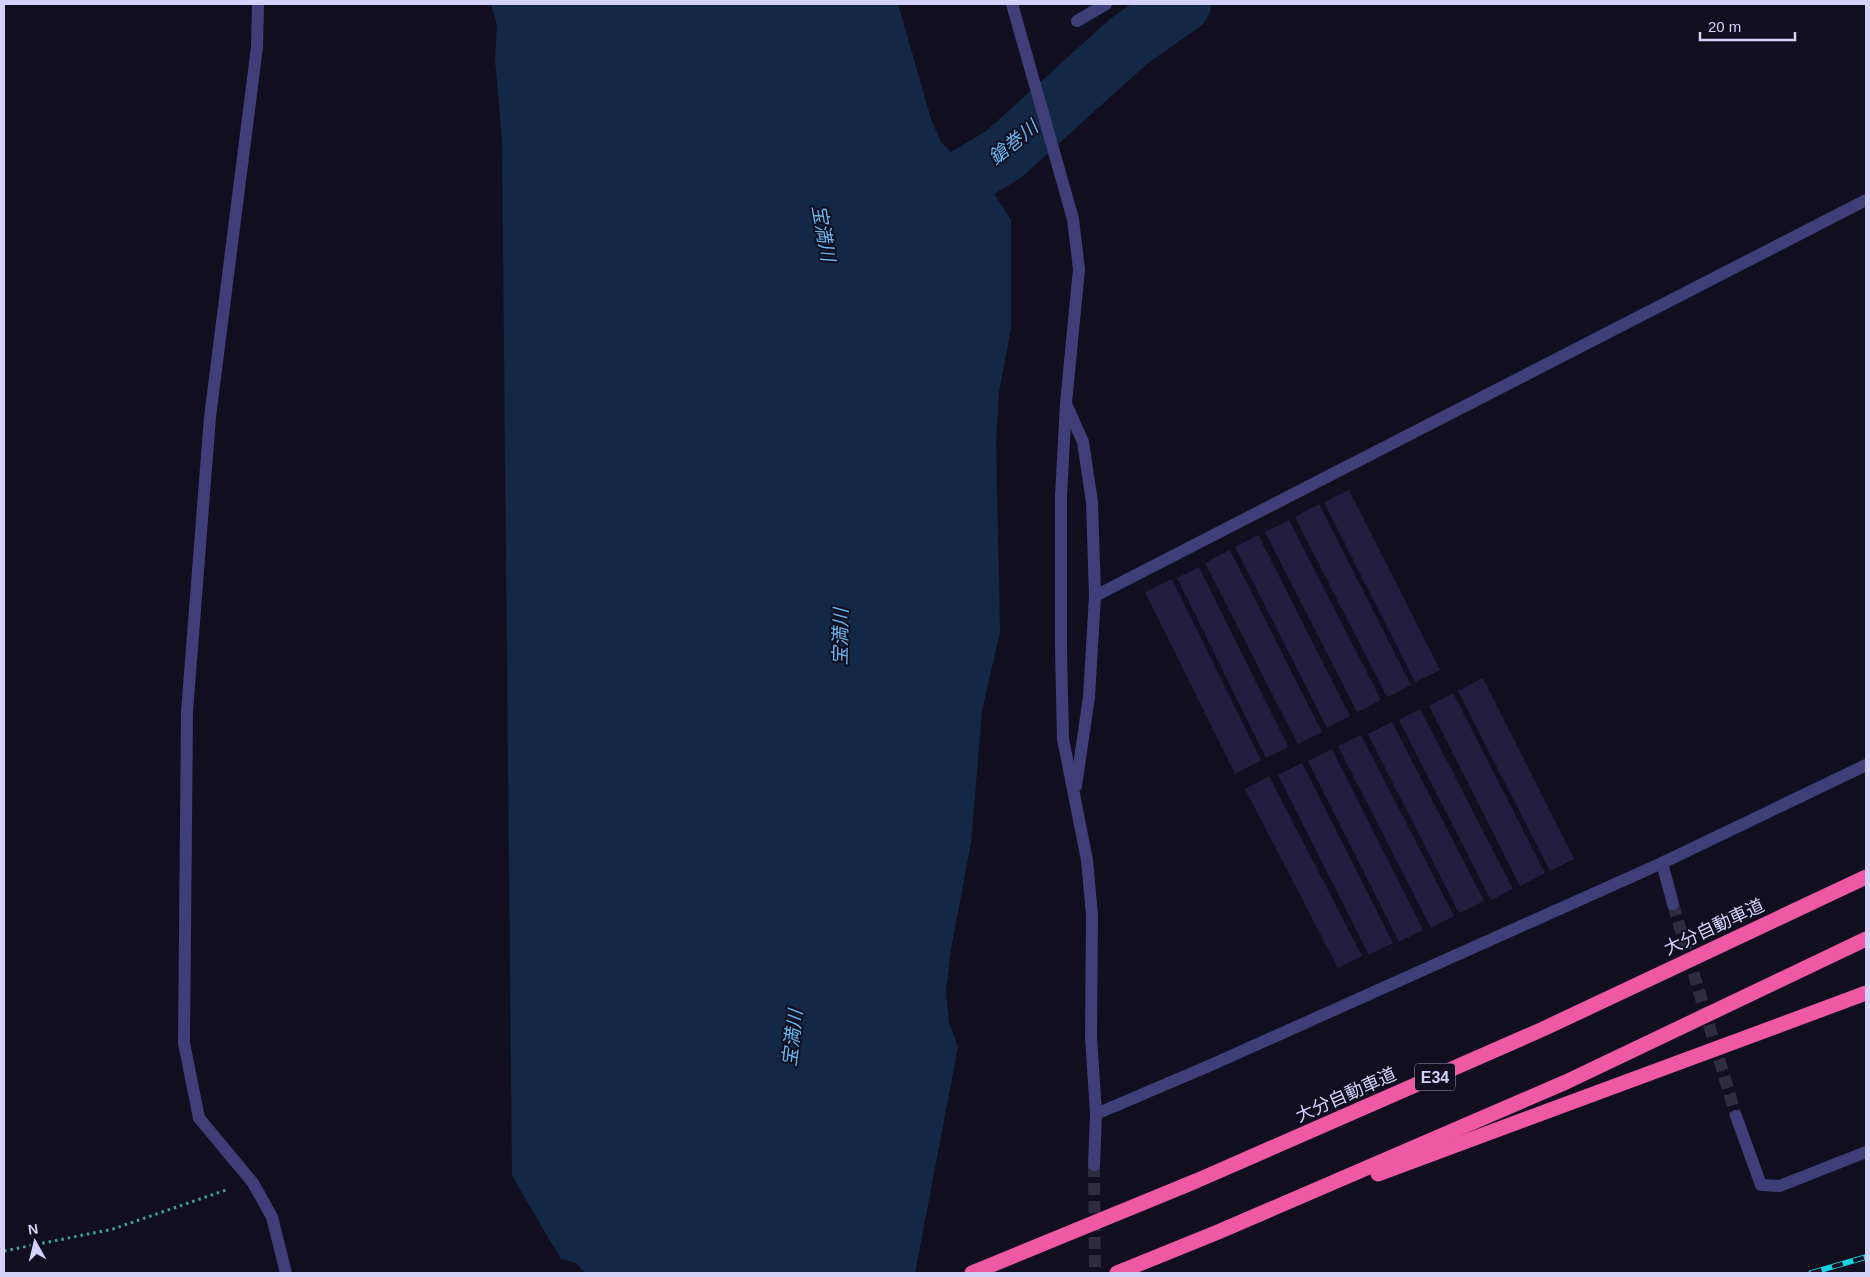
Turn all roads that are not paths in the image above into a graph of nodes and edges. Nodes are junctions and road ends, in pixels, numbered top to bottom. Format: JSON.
{"nodes":[{"id":1,"x":258,"y":4,"type":"edge"},
{"id":2,"x":1012,"y":4,"type":"edge"},
{"id":3,"x":1106,"y":4,"type":"edge"},
{"id":4,"x":1077,"y":21,"type":"dead end"},
{"id":5,"x":1866,"y":200,"type":"edge"},
{"id":6,"x":1066,"y":403,"type":"junction"},
{"id":7,"x":1095,"y":596,"type":"junction"},
{"id":8,"x":1866,"y":765,"type":"edge"},
{"id":9,"x":1074,"y":798,"type":"junction"},
{"id":10,"x":1662,"y":862,"type":"junction"},
{"id":11,"x":1866,"y":876,"type":"edge"},
{"id":12,"x":1673,"y":904,"type":"tunnel mouth"},
{"id":13,"x":1866,"y":939,"type":"edge"},
{"id":14,"x":1866,"y":993,"type":"edge"},
{"id":15,"x":1096,"y":1114,"type":"junction"},
{"id":16,"x":1736,"y":1116,"type":"tunnel mouth"},
{"id":17,"x":1866,"y":1152,"type":"edge"},
{"id":18,"x":1094,"y":1165,"type":"tunnel mouth"},
{"id":19,"x":1218,"y":1232,"type":"junction"},
{"id":20,"x":286,"y":1273,"type":"edge"},
{"id":21,"x":972,"y":1273,"type":"edge"},
{"id":22,"x":1117,"y":1273,"type":"edge"}],
"edges":[{"from":1,"to":20,"type":"street"},
{"from":2,"to":6,"type":"street"},
{"from":3,"to":4,"type":"street"},
{"from":5,"to":7,"type":"street"},
{"from":6,"to":7,"type":"street"},
{"from":6,"to":9,"type":"street"},
{"from":7,"to":9,"type":"street"},
{"from":8,"to":10,"type":"street"},
{"from":9,"to":15,"type":"street"},
{"from":10,"to":12,"type":"street"},
{"from":10,"to":15,"type":"street"},
{"from":11,"to":21,"type":"highway","name":"大分自動車道","number":"E34"},
{"from":13,"to":19,"type":"highway"},
{"from":14,"to":19,"type":"highway"},
{"from":15,"to":18,"type":"street"},
{"from":16,"to":17,"type":"street"},
{"from":19,"to":22,"type":"highway"}]}
